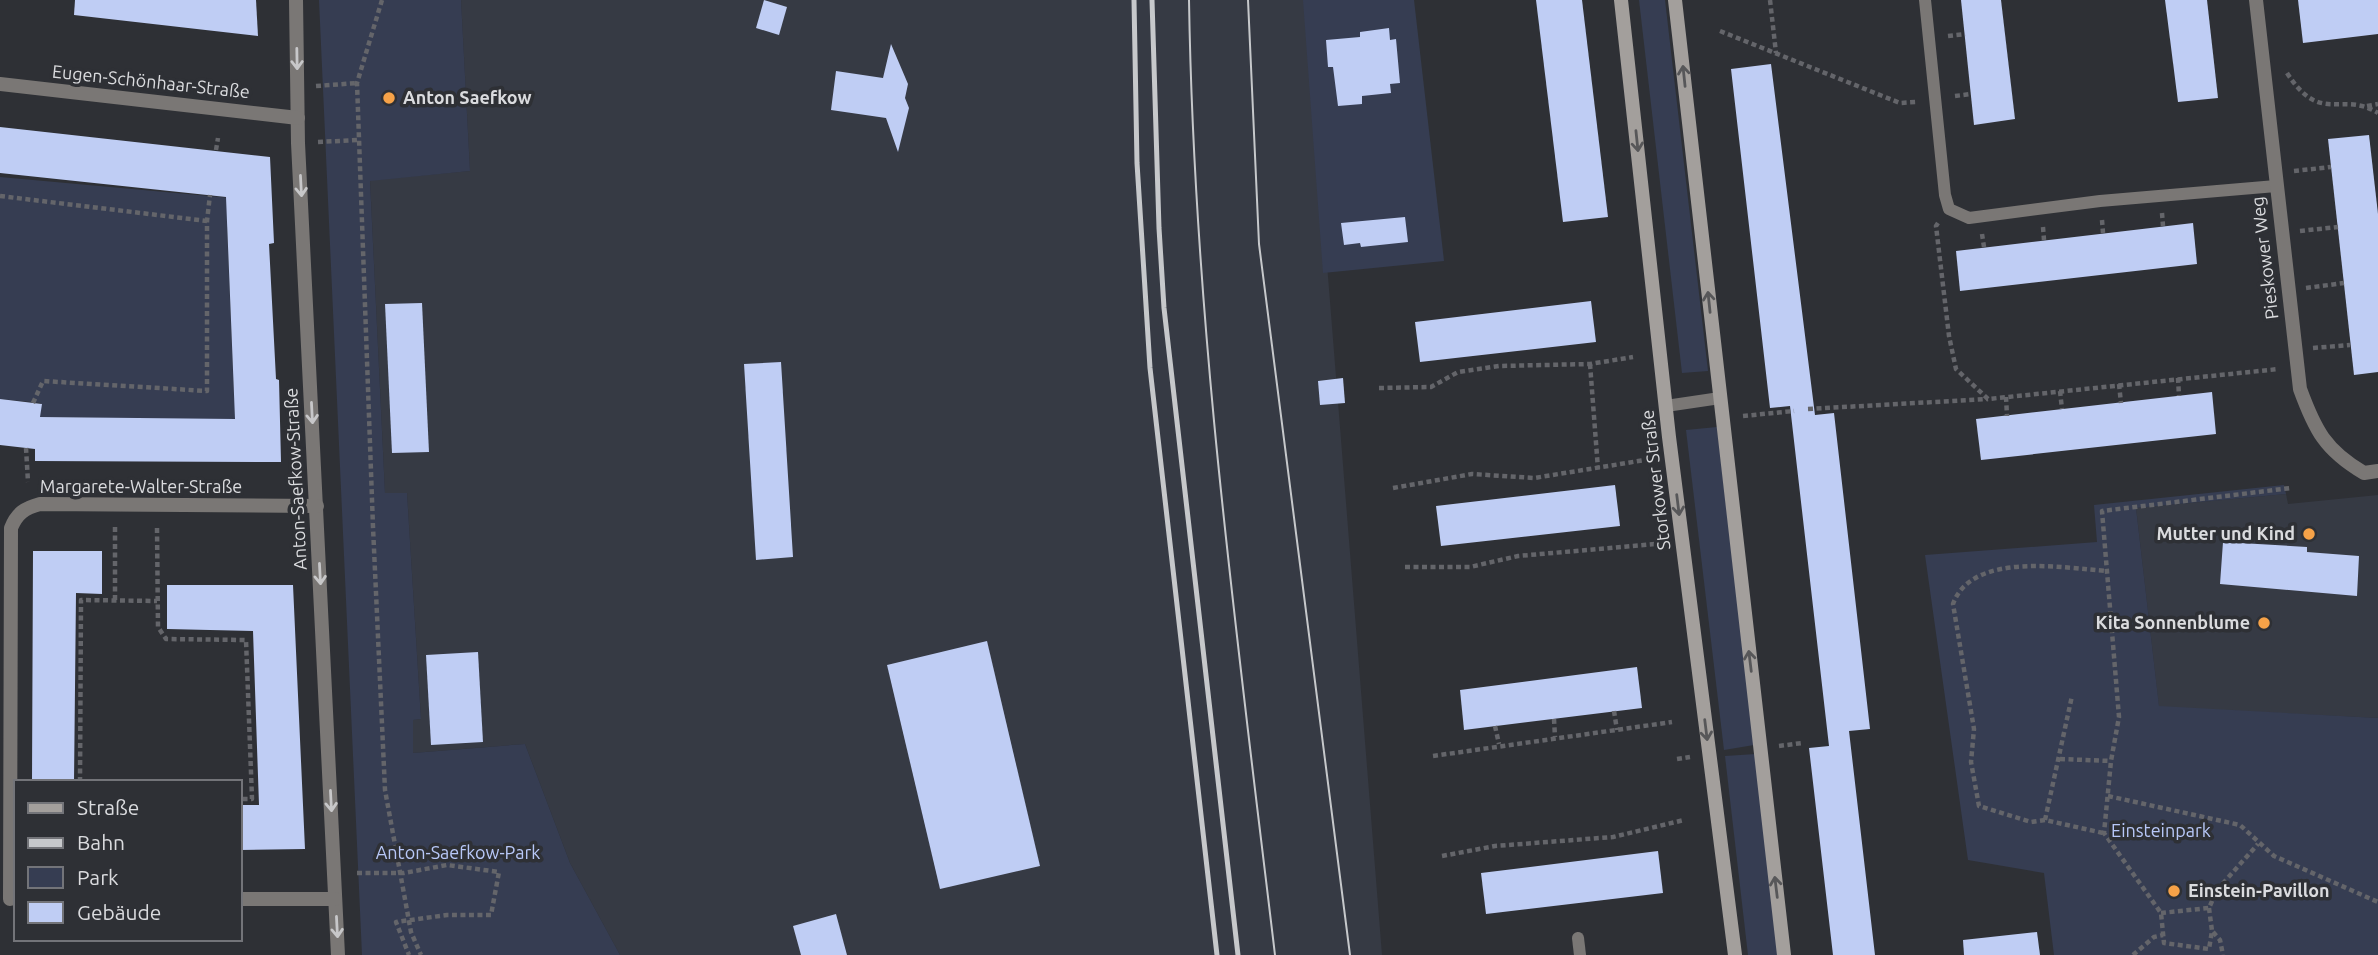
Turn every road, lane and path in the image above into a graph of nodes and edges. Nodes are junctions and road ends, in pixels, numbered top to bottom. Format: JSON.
{"nodes":[{"id":1,"x":296,"y":0,"type":"edge"},
{"id":2,"x":382,"y":0,"type":"edge"},
{"id":3,"x":1621,"y":0,"type":"edge"},
{"id":4,"x":1675,"y":0,"type":"edge"},
{"id":5,"x":1770,"y":0,"type":"edge"},
{"id":6,"x":1926,"y":0,"type":"edge"},
{"id":7,"x":2256,"y":0,"type":"edge"},
{"id":8,"x":1720,"y":31,"type":"dead end"},
{"id":9,"x":1776,"y":54,"type":"junction"},
{"id":10,"x":2287,"y":73,"type":"dead end"},
{"id":11,"x":357,"y":83,"type":"junction"},
{"id":12,"x":0,"y":84,"type":"edge"},
{"id":13,"x":315,"y":86,"type":"dead end"},
{"id":14,"x":1920,"y":102,"type":"dead end"},
{"id":15,"x":2378,"y":104,"type":"edge"},
{"id":16,"x":2366,"y":106,"type":"junction"},
{"id":17,"x":2378,"y":113,"type":"edge"},
{"id":18,"x":298,"y":118,"type":"junction"},
{"id":19,"x":218,"y":138,"type":"dead end"},
{"id":20,"x":359,"y":140,"type":"junction"},
{"id":21,"x":318,"y":142,"type":"dead end"},
{"id":22,"x":216,"y":150,"type":"dead end"},
{"id":23,"x":2331,"y":167,"type":"dead end"},
{"id":24,"x":2275,"y":180,"type":"junction"},
{"id":25,"x":210,"y":195,"type":"dead end"},
{"id":26,"x":0,"y":196,"type":"edge"},
{"id":27,"x":1949,"y":209,"type":"junction"},
{"id":28,"x":207,"y":221,"type":"junction"},
{"id":29,"x":2338,"y":227,"type":"dead end"},
{"id":30,"x":2281,"y":233,"type":"junction"},
{"id":31,"x":2344,"y":283,"type":"dead end"},
{"id":32,"x":2288,"y":291,"type":"junction"},
{"id":33,"x":2350,"y":345,"type":"dead end"},
{"id":34,"x":2295,"y":349,"type":"junction"},
{"id":35,"x":1633,"y":357,"type":"dead end"},
{"id":36,"x":1590,"y":364,"type":"junction"},
{"id":37,"x":2297,"y":368,"type":"junction"},
{"id":38,"x":2178,"y":378,"type":"junction"},
{"id":39,"x":2119,"y":384,"type":"junction"},
{"id":40,"x":1379,"y":388,"type":"dead end"},
{"id":41,"x":2060,"y":391,"type":"junction"},
{"id":42,"x":2179,"y":396,"type":"dead end"},
{"id":43,"x":2006,"y":397,"type":"junction"},
{"id":44,"x":1720,"y":398,"type":"junction"},
{"id":45,"x":1988,"y":399,"type":"junction"},
{"id":46,"x":33,"y":402,"type":"dead end"},
{"id":47,"x":2121,"y":403,"type":"dead end"},
{"id":48,"x":1666,"y":406,"type":"junction"},
{"id":49,"x":1808,"y":409,"type":"dead end"},
{"id":50,"x":2062,"y":410,"type":"dead end"},
{"id":51,"x":1794,"y":411,"type":"dead end"},
{"id":52,"x":1764,"y":414,"type":"dead end"},
{"id":53,"x":2007,"y":416,"type":"dead end"},
{"id":54,"x":26,"y":448,"type":"dead end"},
{"id":55,"x":1645,"y":460,"type":"dead end"},
{"id":56,"x":1598,"y":469,"type":"junction"},
{"id":57,"x":2378,"y":471,"type":"edge"},
{"id":58,"x":28,"y":482,"type":"dead end"},
{"id":59,"x":1393,"y":488,"type":"dead end"},
{"id":60,"x":2291,"y":488,"type":"dead end"},
{"id":61,"x":317,"y":506,"type":"junction"},
{"id":62,"x":115,"y":527,"type":"dead end"},
{"id":63,"x":158,"y":528,"type":"dead end"},
{"id":64,"x":1655,"y":544,"type":"dead end"},
{"id":65,"x":1405,"y":567,"type":"dead end"},
{"id":66,"x":2107,"y":571,"type":"junction"},
{"id":67,"x":115,"y":600,"type":"junction"},
{"id":68,"x":157,"y":601,"type":"junction"},
{"id":69,"x":2072,"y":696,"type":"dead end"},
{"id":70,"x":1614,"y":711,"type":"dead end"},
{"id":71,"x":1554,"y":719,"type":"dead end"},
{"id":72,"x":1672,"y":722,"type":"dead end"},
{"id":73,"x":1495,"y":726,"type":"dead end"},
{"id":74,"x":1616,"y":730,"type":"junction"},
{"id":75,"x":1555,"y":737,"type":"junction"},
{"id":76,"x":1499,"y":744,"type":"junction"},
{"id":77,"x":1433,"y":756,"type":"dead end"},
{"id":78,"x":2060,"y":759,"type":"junction"},
{"id":79,"x":2110,"y":761,"type":"junction"},
{"id":80,"x":80,"y":780,"type":"edge"},
{"id":81,"x":2108,"y":796,"type":"junction"},
{"id":82,"x":242,"y":799,"type":"edge"},
{"id":83,"x":1684,"y":820,"type":"dead end"},
{"id":84,"x":2045,"y":820,"type":"junction"},
{"id":85,"x":2104,"y":833,"type":"junction"},
{"id":86,"x":2258,"y":844,"type":"junction"},
{"id":87,"x":1442,"y":856,"type":"dead end"},
{"id":88,"x":357,"y":873,"type":"dead end"},
{"id":89,"x":399,"y":873,"type":"junction"},
{"id":90,"x":8,"y":899,"type":"edge"},
{"id":91,"x":242,"y":899,"type":"edge"},
{"id":92,"x":335,"y":899,"type":"junction"},
{"id":93,"x":2378,"y":902,"type":"edge"},
{"id":94,"x":2209,"y":908,"type":"junction"},
{"id":95,"x":2161,"y":913,"type":"junction"},
{"id":96,"x":408,"y":919,"type":"junction"},
{"id":97,"x":2212,"y":931,"type":"junction"},
{"id":98,"x":2163,"y":935,"type":"junction"},
{"id":99,"x":1578,"y":938,"type":"dead end"},
{"id":100,"x":338,"y":955,"type":"edge"},
{"id":101,"x":410,"y":955,"type":"edge"},
{"id":102,"x":421,"y":955,"type":"edge"},
{"id":103,"x":1580,"y":955,"type":"edge"},
{"id":104,"x":1735,"y":955,"type":"edge"},
{"id":105,"x":1784,"y":955,"type":"edge"},
{"id":106,"x":2133,"y":955,"type":"edge"},
{"id":107,"x":2223,"y":955,"type":"edge"}],
"edges":[{"from":1,"to":18,"type":"street","name":"Anton-Saefkow-Straße","one_way":true},
{"from":2,"to":11,"type":"path"},
{"from":3,"to":48,"type":"street","name":"Storkower Straße","one_way":true},
{"from":44,"to":4,"type":"street","one_way":true},
{"from":5,"to":9,"type":"path"},
{"from":6,"to":27,"type":"lane"},
{"from":7,"to":24,"type":"street","name":"Pieskower Weg"},
{"from":8,"to":9,"type":"path"},
{"from":9,"to":14,"type":"path"},
{"from":10,"to":16,"type":"path"},
{"from":11,"to":13,"type":"path"},
{"from":11,"to":20,"type":"path"},
{"from":12,"to":18,"type":"street","name":"Eugen-Schönhaar-Straße"},
{"from":15,"to":16,"type":"path"},
{"from":16,"to":17,"type":"path"},
{"from":18,"to":61,"type":"street","name":"Anton-Saefkow-Straße","one_way":true},
{"from":19,"to":22,"type":"path"},
{"from":20,"to":21,"type":"path"},
{"from":20,"to":89,"type":"path"},
{"from":23,"to":24,"type":"path"},
{"from":24,"to":27,"type":"lane"},
{"from":24,"to":30,"type":"street","name":"Pieskower Weg"},
{"from":25,"to":28,"type":"path"},
{"from":26,"to":28,"type":"path"},
{"from":27,"to":45,"type":"path"},
{"from":28,"to":46,"type":"path"},
{"from":29,"to":30,"type":"path"},
{"from":30,"to":32,"type":"street","name":"Pieskower Weg"},
{"from":31,"to":32,"type":"path"},
{"from":32,"to":34,"type":"street","name":"Pieskower Weg"},
{"from":33,"to":34,"type":"path"},
{"from":34,"to":37,"type":"street","name":"Pieskower Weg"},
{"from":35,"to":36,"type":"path"},
{"from":36,"to":40,"type":"path"},
{"from":36,"to":56,"type":"path"},
{"from":37,"to":38,"type":"path"},
{"from":37,"to":57,"type":"street","name":"Pieskower Weg"},
{"from":38,"to":39,"type":"path"},
{"from":38,"to":42,"type":"path"},
{"from":39,"to":41,"type":"path"},
{"from":39,"to":47,"type":"path"},
{"from":41,"to":43,"type":"path"},
{"from":41,"to":50,"type":"path"},
{"from":43,"to":45,"type":"path"},
{"from":43,"to":53,"type":"path"},
{"from":44,"to":48,"type":"lane"},
{"from":105,"to":44,"type":"street","one_way":true},
{"from":45,"to":49,"type":"path"},
{"from":48,"to":104,"type":"street","name":"Storkower Straße","one_way":true},
{"from":51,"to":52,"type":"path"},
{"from":54,"to":58,"type":"path"},
{"from":55,"to":56,"type":"path"},
{"from":56,"to":59,"type":"path"},
{"from":60,"to":66,"type":"path"},
{"from":61,"to":90,"type":"street","name":"Margarete-Walter-Straße"},
{"from":61,"to":92,"type":"street","name":"Anton-Saefkow-Straße","one_way":true},
{"from":62,"to":67,"type":"path"},
{"from":63,"to":68,"type":"path"},
{"from":64,"to":65,"type":"path"},
{"from":66,"to":79,"type":"path"},
{"from":66,"to":84,"type":"path"},
{"from":67,"to":68,"type":"path"},
{"from":67,"to":80,"type":"path"},
{"from":68,"to":82,"type":"path"},
{"from":69,"to":78,"type":"path"},
{"from":70,"to":74,"type":"path"},
{"from":71,"to":75,"type":"path"},
{"from":72,"to":74,"type":"path"},
{"from":73,"to":76,"type":"path"},
{"from":74,"to":75,"type":"path"},
{"from":75,"to":76,"type":"path"},
{"from":76,"to":77,"type":"path"},
{"from":78,"to":79,"type":"path"},
{"from":78,"to":84,"type":"path"},
{"from":79,"to":81,"type":"path"},
{"from":81,"to":85,"type":"path"},
{"from":81,"to":86,"type":"path"},
{"from":83,"to":87,"type":"path"},
{"from":84,"to":85,"type":"path"},
{"from":85,"to":95,"type":"path"},
{"from":86,"to":93,"type":"path"},
{"from":86,"to":94,"type":"path"},
{"from":88,"to":89,"type":"path"},
{"from":89,"to":96,"type":"path"},
{"from":89,"to":96,"type":"path"},
{"from":91,"to":92,"type":"street"},
{"from":92,"to":100,"type":"street","name":"Anton-Saefkow-Straße","one_way":true},
{"from":94,"to":95,"type":"path"},
{"from":94,"to":97,"type":"path"},
{"from":95,"to":98,"type":"path"},
{"from":96,"to":101,"type":"path"},
{"from":96,"to":102,"type":"path"},
{"from":97,"to":98,"type":"path"},
{"from":97,"to":107,"type":"path"},
{"from":98,"to":106,"type":"path"},
{"from":99,"to":103,"type":"lane"}]}
